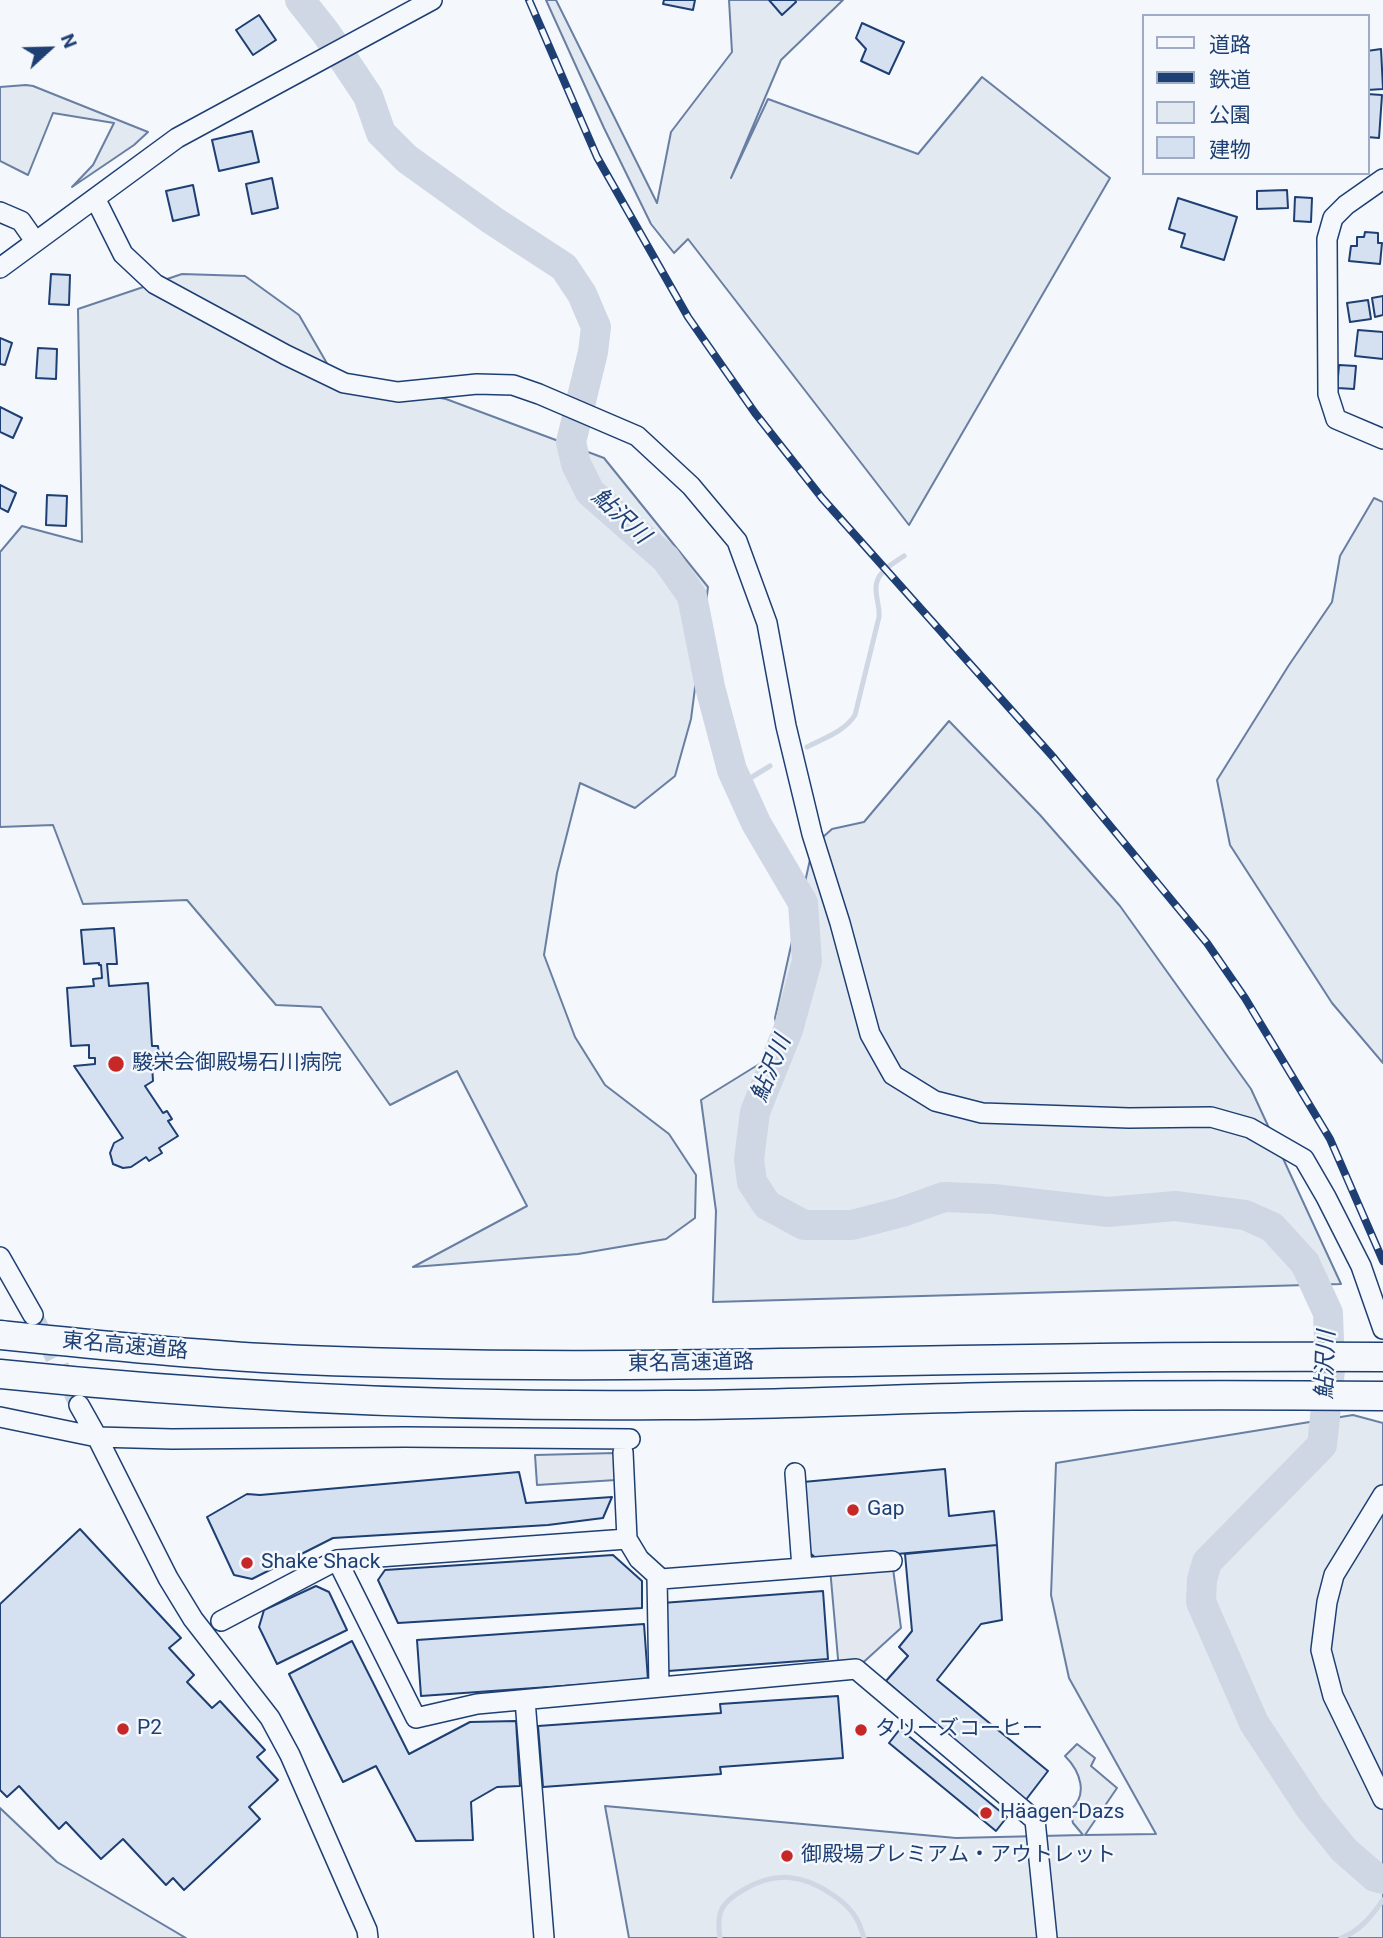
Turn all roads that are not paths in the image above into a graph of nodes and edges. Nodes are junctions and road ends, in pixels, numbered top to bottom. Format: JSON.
{"nodes":[{"id":1,"x":432,"y":0,"type":"edge"},
{"id":2,"x":1383,"y":179,"type":"edge"},
{"id":3,"x":95,"y":198,"type":"junction"},
{"id":4,"x":0,"y":212,"type":"edge"},
{"id":5,"x":35,"y":242,"type":"junction"},
{"id":6,"x":0,"y":268,"type":"edge"},
{"id":7,"x":1383,"y":439,"type":"edge"},
{"id":8,"x":0,"y":1257,"type":"edge"},
{"id":9,"x":33,"y":1315,"type":"tunnel mouth"},
{"id":10,"x":1383,"y":1329,"type":"edge"},
{"id":11,"x":0,"y":1335,"type":"edge"},
{"id":12,"x":1383,"y":1357,"type":"edge"},
{"id":13,"x":0,"y":1374,"type":"edge"},
{"id":14,"x":1215,"y":1395,"type":"junction"},
{"id":15,"x":1383,"y":1396,"type":"edge"},
{"id":16,"x":79,"y":1405,"type":"tunnel mouth"},
{"id":17,"x":1383,"y":1408,"type":"edge"},
{"id":18,"x":0,"y":1417,"type":"edge"},
{"id":19,"x":97,"y":1437,"type":"junction"},
{"id":20,"x":795,"y":1474,"type":"dead end"},
{"id":21,"x":1383,"y":1495,"type":"edge"},
{"id":22,"x":627,"y":1539,"type":"junction"},
{"id":23,"x":337,"y":1560,"type":"junction"},
{"id":24,"x":892,"y":1561,"type":"dead end"},
{"id":25,"x":802,"y":1568,"type":"junction"},
{"id":26,"x":657,"y":1577,"type":"junction"},
{"id":27,"x":221,"y":1621,"type":"dead end"},
{"id":28,"x":659,"y":1687,"type":"junction"},
{"id":29,"x":525,"y":1700,"type":"junction"},
{"id":30,"x":1383,"y":1799,"type":"edge"},
{"id":31,"x":368,"y":1938,"type":"edge"},
{"id":32,"x":544,"y":1938,"type":"edge"},
{"id":33,"x":1046,"y":1938,"type":"edge"}],
"edges":[{"from":1,"to":3,"type":"street"},
{"from":2,"to":7,"type":"street"},
{"from":3,"to":5,"type":"street"},
{"from":3,"to":10,"type":"street"},
{"from":4,"to":5,"type":"street"},
{"from":5,"to":6,"type":"street"},
{"from":8,"to":9,"type":"street"},
{"from":11,"to":12,"type":"highway","name":"東名高速道路"},
{"from":13,"to":14,"type":"highway","name":"東名高速道路"},
{"from":14,"to":15,"type":"highway","name":"東名高速道路"},
{"from":14,"to":17,"type":"highway"},
{"from":16,"to":19,"type":"street"},
{"from":18,"to":19,"type":"street"},
{"from":19,"to":22,"type":"street"},
{"from":19,"to":31,"type":"street"},
{"from":20,"to":25,"type":"street"},
{"from":21,"to":30,"type":"street"},
{"from":22,"to":23,"type":"street"},
{"from":22,"to":26,"type":"street"},
{"from":23,"to":27,"type":"street"},
{"from":23,"to":29,"type":"street"},
{"from":24,"to":25,"type":"street"},
{"from":25,"to":26,"type":"street"},
{"from":26,"to":28,"type":"street"},
{"from":28,"to":29,"type":"street"},
{"from":28,"to":33,"type":"street"},
{"from":29,"to":32,"type":"street"}]}
